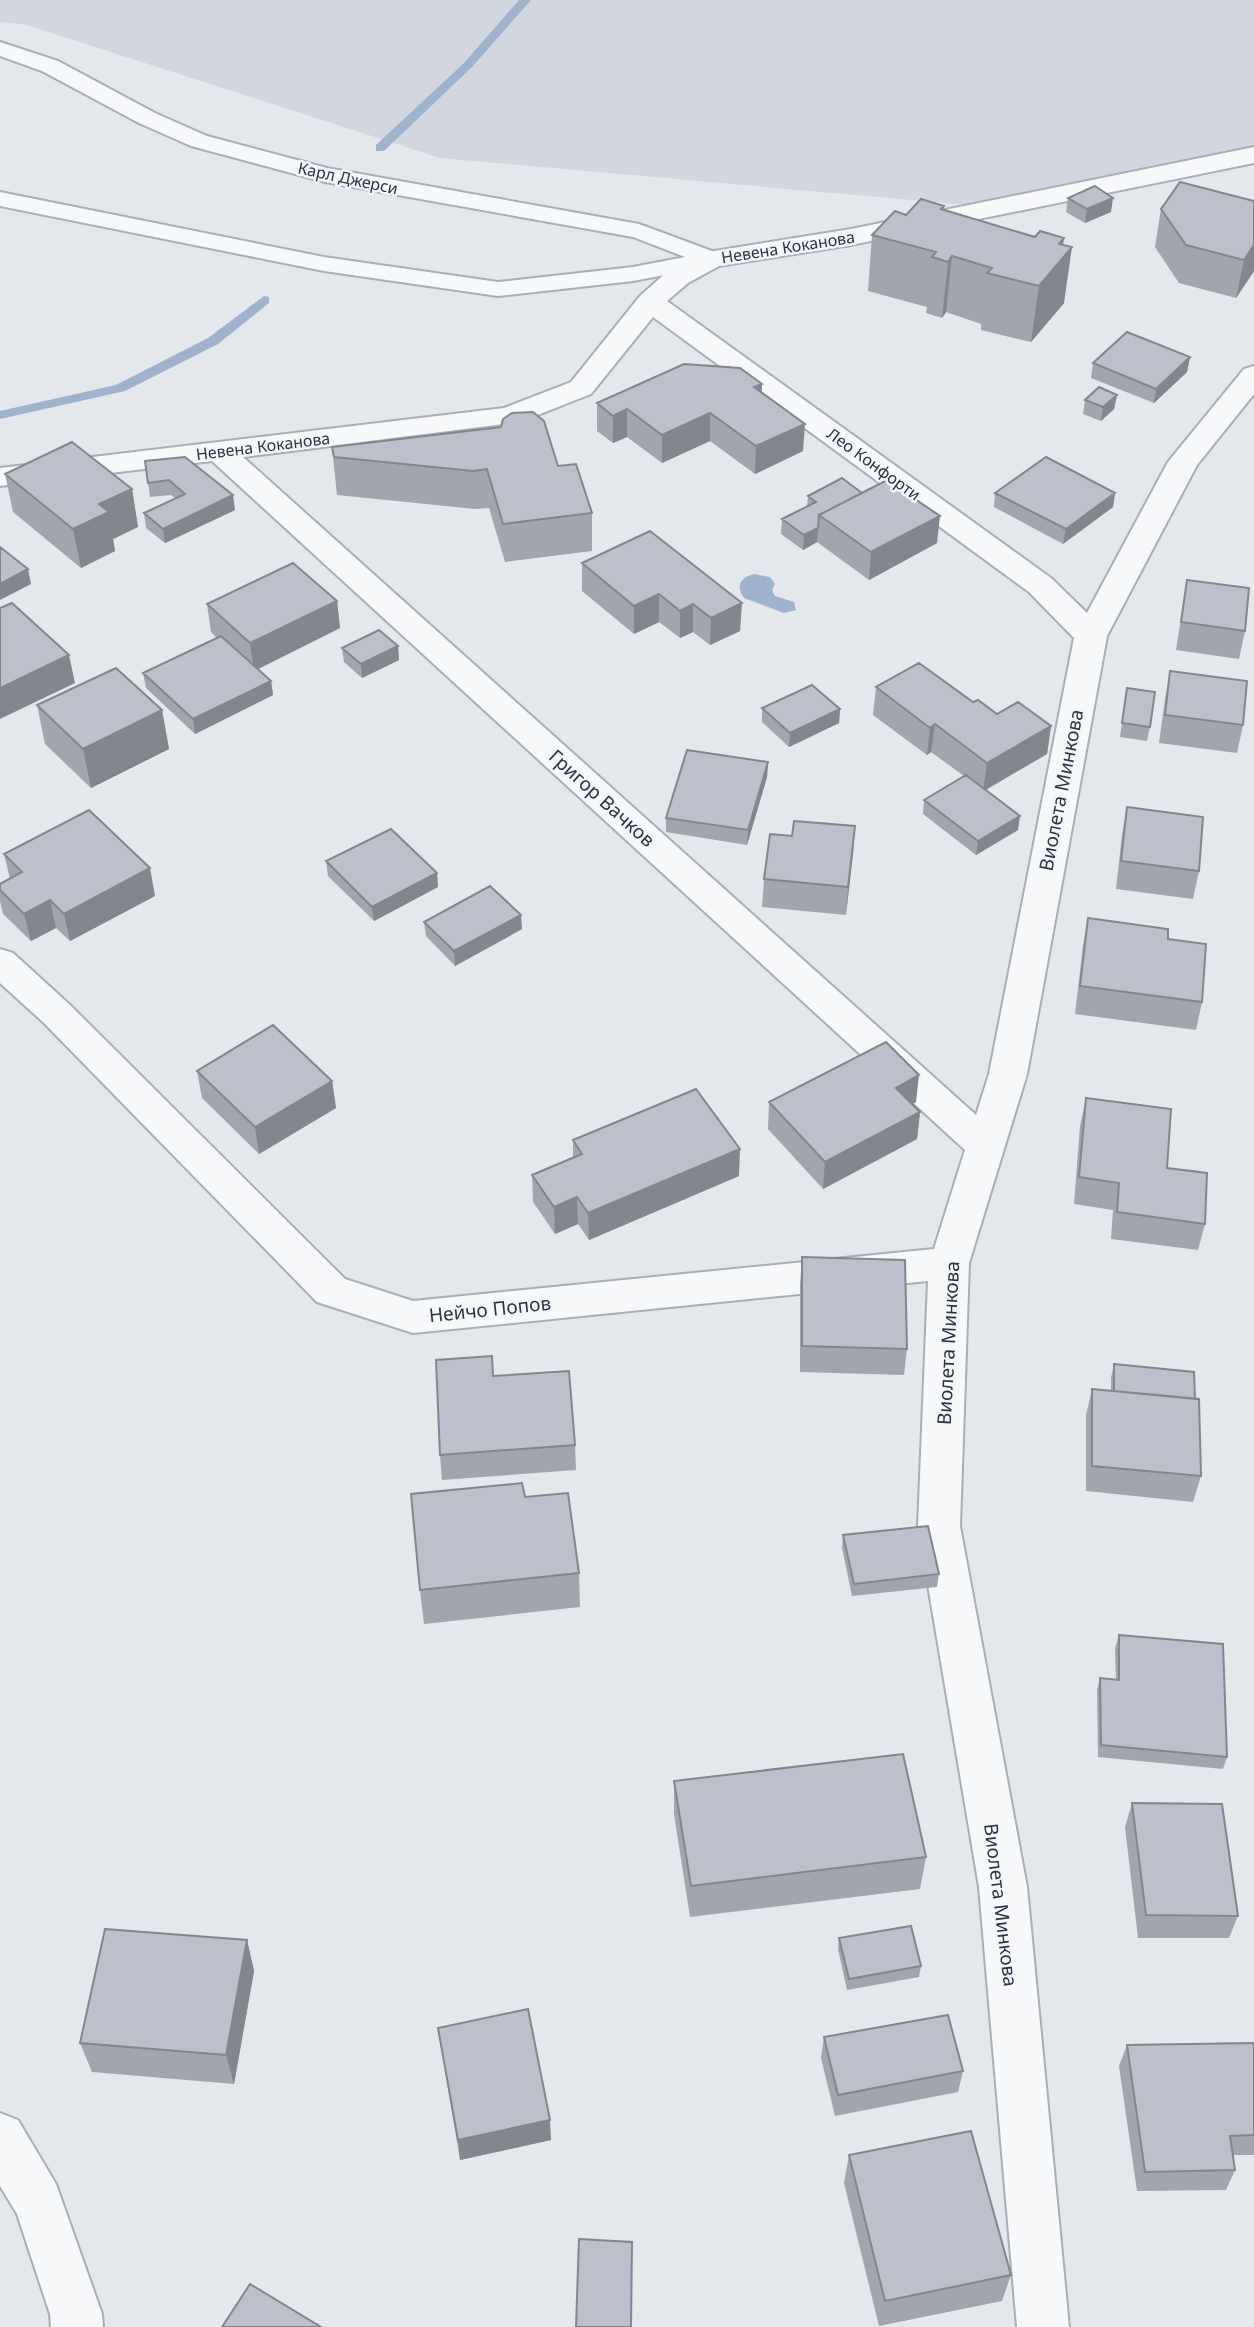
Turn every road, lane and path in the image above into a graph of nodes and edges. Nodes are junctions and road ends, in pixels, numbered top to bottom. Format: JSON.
{"nodes":[{"id":1,"x":0,"y":49,"type":"edge"},
{"id":2,"x":1254,"y":155,"type":"edge"},
{"id":3,"x":0,"y":200,"type":"edge"},
{"id":4,"x":712,"y":259,"type":"junction"},
{"id":5,"x":650,"y":302,"type":"junction"},
{"id":6,"x":1254,"y":374,"type":"edge"},
{"id":7,"x":219,"y":452,"type":"junction"},
{"id":8,"x":0,"y":477,"type":"edge"},
{"id":9,"x":1090,"y":636,"type":"junction"},
{"id":10,"x":0,"y":962,"type":"edge"},
{"id":11,"x":985,"y":1145,"type":"junction"},
{"id":12,"x":949,"y":1263,"type":"junction"},
{"id":13,"x":0,"y":2138,"type":"edge"},
{"id":14,"x":77,"y":2327,"type":"edge"},
{"id":15,"x":1042,"y":2327,"type":"edge"}],
"edges":[{"from":1,"to":4,"type":"lane","name":"Карл Джерси"},
{"from":2,"to":4,"type":"street","name":"Невена Коканова"},
{"from":3,"to":4,"type":"lane"},
{"from":4,"to":5,"type":"street","name":"Невена Коканова"},
{"from":5,"to":7,"type":"street","name":"Невена Коканова"},
{"from":5,"to":9,"type":"street","name":"Лео Конфорти"},
{"from":6,"to":9,"type":"street","name":"Виолета Минкова"},
{"from":7,"to":8,"type":"street","name":"Невена Коканова"},
{"from":7,"to":11,"type":"street","name":"Григор Вачков"},
{"from":9,"to":11,"type":"street","name":"Виолета Минкова"},
{"from":10,"to":12,"type":"street","name":"Нейчо Попов"},
{"from":11,"to":12,"type":"street","name":"Виолета Минкова"},
{"from":12,"to":15,"type":"street","name":"Виолета Минкова"},
{"from":13,"to":14,"type":"street"}]}
